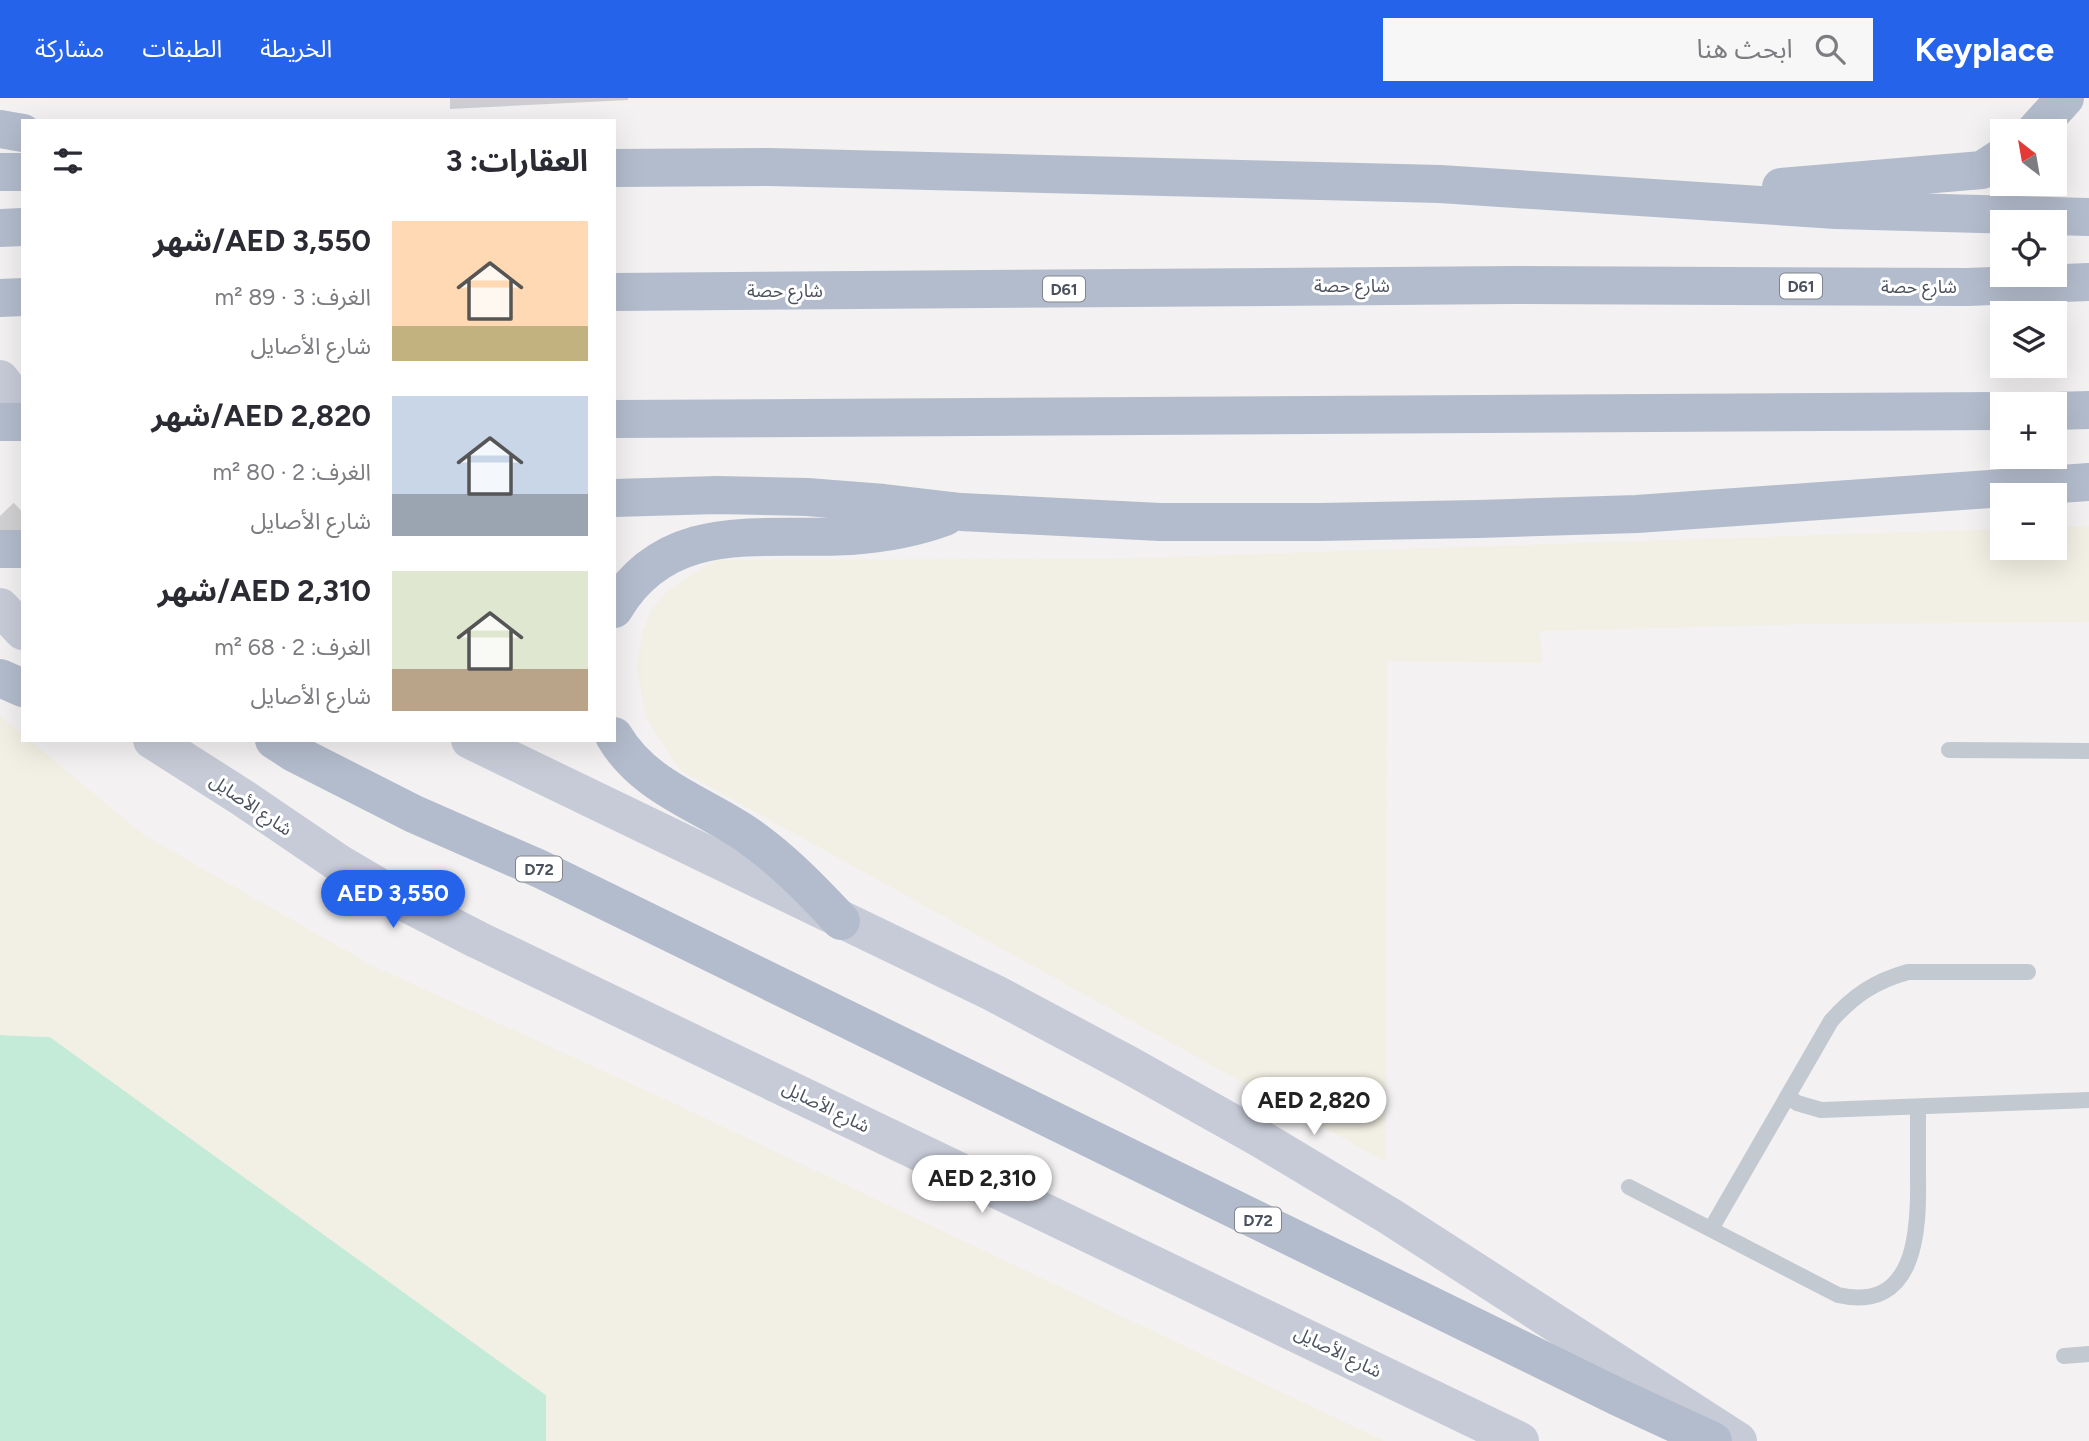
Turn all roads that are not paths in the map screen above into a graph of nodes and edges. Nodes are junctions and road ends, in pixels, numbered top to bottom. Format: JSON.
{"nodes":[{"id":1,"x":2066,"y":98,"type":"edge"},
{"id":2,"x":2046,"y":119,"type":"edge"},
{"id":3,"x":0,"y":129,"type":"edge"},
{"id":4,"x":21,"y":133,"type":"edge"},
{"id":5,"x":616,"y":153,"type":"edge"},
{"id":6,"x":1990,"y":165,"type":"edge"},
{"id":7,"x":769,"y":167,"type":"junction"},
{"id":8,"x":616,"y":168,"type":"edge"},
{"id":9,"x":0,"y":172,"type":"edge"},
{"id":10,"x":21,"y":172,"type":"edge"},
{"id":11,"x":1662,"y":198,"type":"junction"},
{"id":12,"x":2089,"y":217,"type":"edge"},
{"id":13,"x":0,"y":228,"type":"edge"},
{"id":14,"x":21,"y":228,"type":"edge"},
{"id":15,"x":2089,"y":282,"type":"edge"},
{"id":16,"x":616,"y":292,"type":"edge"},
{"id":17,"x":21,"y":297,"type":"edge"},
{"id":18,"x":0,"y":298,"type":"edge"},
{"id":19,"x":0,"y":379,"type":"edge"},
{"id":20,"x":21,"y":405,"type":"edge"},
{"id":21,"x":2089,"y":410,"type":"edge"},
{"id":22,"x":1990,"y":411,"type":"edge"},
{"id":23,"x":2067,"y":411,"type":"edge"},
{"id":24,"x":616,"y":419,"type":"edge"},
{"id":25,"x":0,"y":422,"type":"edge"},
{"id":26,"x":21,"y":422,"type":"edge"},
{"id":27,"x":2089,"y":482,"type":"edge"},
{"id":28,"x":616,"y":498,"type":"edge"},
{"id":29,"x":961,"y":512,"type":"junction"},
{"id":30,"x":0,"y":549,"type":"edge"},
{"id":31,"x":21,"y":549,"type":"edge"},
{"id":32,"x":616,"y":606,"type":"edge"},
{"id":33,"x":0,"y":607,"type":"edge"},
{"id":34,"x":21,"y":629,"type":"edge"},
{"id":35,"x":0,"y":678,"type":"edge"},
{"id":36,"x":21,"y":687,"type":"edge"},
{"id":37,"x":616,"y":739,"type":"edge"},
{"id":38,"x":155,"y":742,"type":"edge"},
{"id":39,"x":277,"y":742,"type":"edge"},
{"id":40,"x":474,"y":742,"type":"edge"},
{"id":41,"x":1949,"y":750,"type":"dead end"},
{"id":42,"x":2089,"y":751,"type":"edge"},
{"id":43,"x":841,"y":921,"type":"junction"},
{"id":44,"x":2028,"y":972,"type":"dead end"},
{"id":45,"x":1788,"y":1096,"type":"junction"},
{"id":46,"x":2089,"y":1100,"type":"edge"},
{"id":47,"x":1918,"y":1107,"type":"junction"},
{"id":48,"x":1629,"y":1187,"type":"dead end"},
{"id":49,"x":1712,"y":1229,"type":"junction"},
{"id":50,"x":2089,"y":1354,"type":"edge"},
{"id":51,"x":2064,"y":1356,"type":"dead end"},
{"id":52,"x":1520,"y":1441,"type":"edge"},
{"id":53,"x":1713,"y":1441,"type":"edge"},
{"id":54,"x":1738,"y":1441,"type":"edge"}],
"edges":[{"from":1,"to":2,"type":"main road"},
{"from":3,"to":4,"type":"main road"},
{"from":5,"to":7,"type":"main road"},
{"from":6,"to":11,"type":"main road"},
{"from":7,"to":8,"type":"main road"},
{"from":7,"to":11,"type":"main road"},
{"from":9,"to":10,"type":"main road"},
{"from":11,"to":12,"type":"main road"},
{"from":13,"to":14,"type":"main road"},
{"from":15,"to":16,"type":"main road","name":"شارع حصة","number":"D61"},
{"from":17,"to":18,"type":"main road"},
{"from":19,"to":20,"type":"main road"},
{"from":21,"to":23,"type":"main road"},
{"from":22,"to":24,"type":"main road"},
{"from":25,"to":26,"type":"main road"},
{"from":27,"to":29,"type":"main road"},
{"from":28,"to":29,"type":"main road"},
{"from":29,"to":32,"type":"main road"},
{"from":30,"to":31,"type":"main road"},
{"from":33,"to":34,"type":"main road"},
{"from":35,"to":36,"type":"main road"},
{"from":37,"to":43,"type":"main road"},
{"from":38,"to":52,"type":"main road","name":"شارع الأصايل"},
{"from":39,"to":53,"type":"main road","number":"D72"},
{"from":40,"to":43,"type":"main road"},
{"from":41,"to":42,"type":"lane"},
{"from":43,"to":54,"type":"main road"},
{"from":44,"to":45,"type":"lane"},
{"from":45,"to":47,"type":"lane"},
{"from":45,"to":49,"type":"lane"},
{"from":46,"to":47,"type":"lane"},
{"from":47,"to":49,"type":"lane"},
{"from":48,"to":49,"type":"lane"},
{"from":50,"to":51,"type":"lane"}]}
